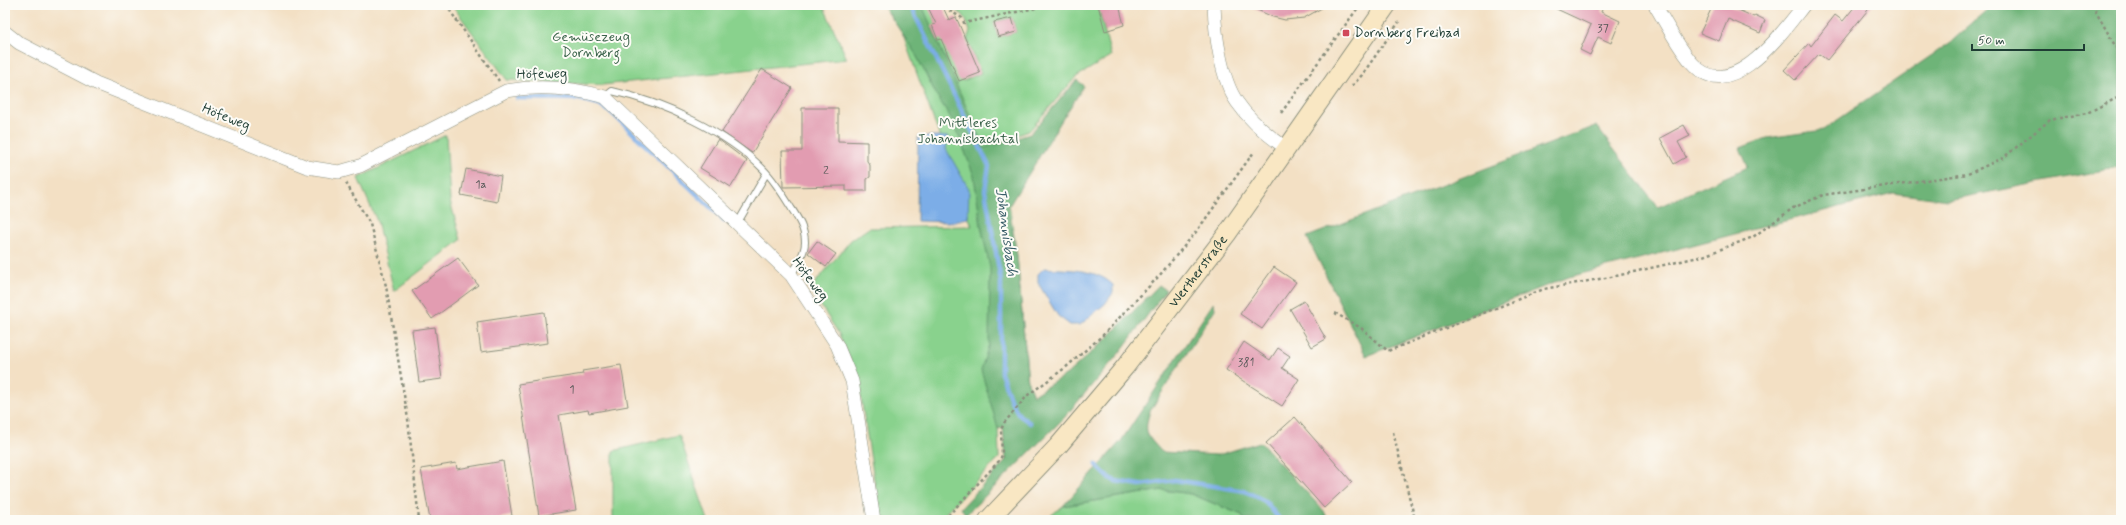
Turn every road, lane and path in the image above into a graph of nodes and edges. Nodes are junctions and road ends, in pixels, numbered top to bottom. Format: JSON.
{"nodes":[{"id":1,"x":446,"y":5,"type":"edge"},
{"id":2,"x":947,"y":5,"type":"edge"},
{"id":3,"x":1050,"y":5,"type":"edge"},
{"id":4,"x":1214,"y":5,"type":"edge"},
{"id":5,"x":1360,"y":5,"type":"edge"},
{"id":6,"x":1387,"y":5,"type":"edge"},
{"id":7,"x":1655,"y":5,"type":"edge"},
{"id":8,"x":1804,"y":5,"type":"edge"},
{"id":9,"x":2092,"y":5,"type":"edge"},
{"id":10,"x":1399,"y":22,"type":"dead end"},
{"id":11,"x":5,"y":32,"type":"edge"},
{"id":12,"x":2121,"y":56,"type":"edge"},
{"id":13,"x":1349,"y":89,"type":"dead end"},
{"id":14,"x":506,"y":91,"type":"junction"},
{"id":15,"x":2121,"y":96,"type":"edge"},
{"id":16,"x":605,"y":97,"type":"junction"},
{"id":17,"x":1282,"y":113,"type":"dead end"},
{"id":18,"x":1286,"y":148,"type":"junction"},
{"id":19,"x":1254,"y":152,"type":"dead end"},
{"id":20,"x":340,"y":172,"type":"junction"},
{"id":21,"x":766,"y":174,"type":"junction"},
{"id":22,"x":738,"y":224,"type":"junction"},
{"id":23,"x":791,"y":275,"type":"junction"},
{"id":24,"x":1335,"y":313,"type":"dead end"},
{"id":25,"x":1393,"y":432,"type":"dead end"},
{"id":26,"x":418,"y":520,"type":"edge"},
{"id":27,"x":874,"y":520,"type":"edge"},
{"id":28,"x":944,"y":520,"type":"edge"},
{"id":29,"x":988,"y":520,"type":"edge"},
{"id":30,"x":1415,"y":520,"type":"edge"}],
"edges":[{"from":1,"to":14,"type":"path"},
{"from":2,"to":3,"type":"path"},
{"from":4,"to":18,"type":"street"},
{"from":5,"to":17,"type":"path"},
{"from":6,"to":18,"type":"main road","name":"Wertherstraße"},
{"from":7,"to":8,"type":"street"},
{"from":9,"to":12,"type":"path"},
{"from":10,"to":13,"type":"path"},
{"from":11,"to":20,"type":"street","name":"Höfeweg"},
{"from":14,"to":16,"type":"street","name":"Höfeweg"},
{"from":14,"to":20,"type":"street","name":"Höfeweg"},
{"from":15,"to":24,"type":"path"},
{"from":16,"to":21,"type":"lane"},
{"from":16,"to":22,"type":"street","name":"Höfeweg"},
{"from":18,"to":29,"type":"main road","name":"Wertherstraße"},
{"from":19,"to":28,"type":"path"},
{"from":20,"to":26,"type":"path"},
{"from":21,"to":22,"type":"lane"},
{"from":21,"to":23,"type":"lane"},
{"from":22,"to":23,"type":"street","name":"Höfeweg"},
{"from":23,"to":27,"type":"street","name":"Höfeweg"},
{"from":25,"to":30,"type":"path"}]}
